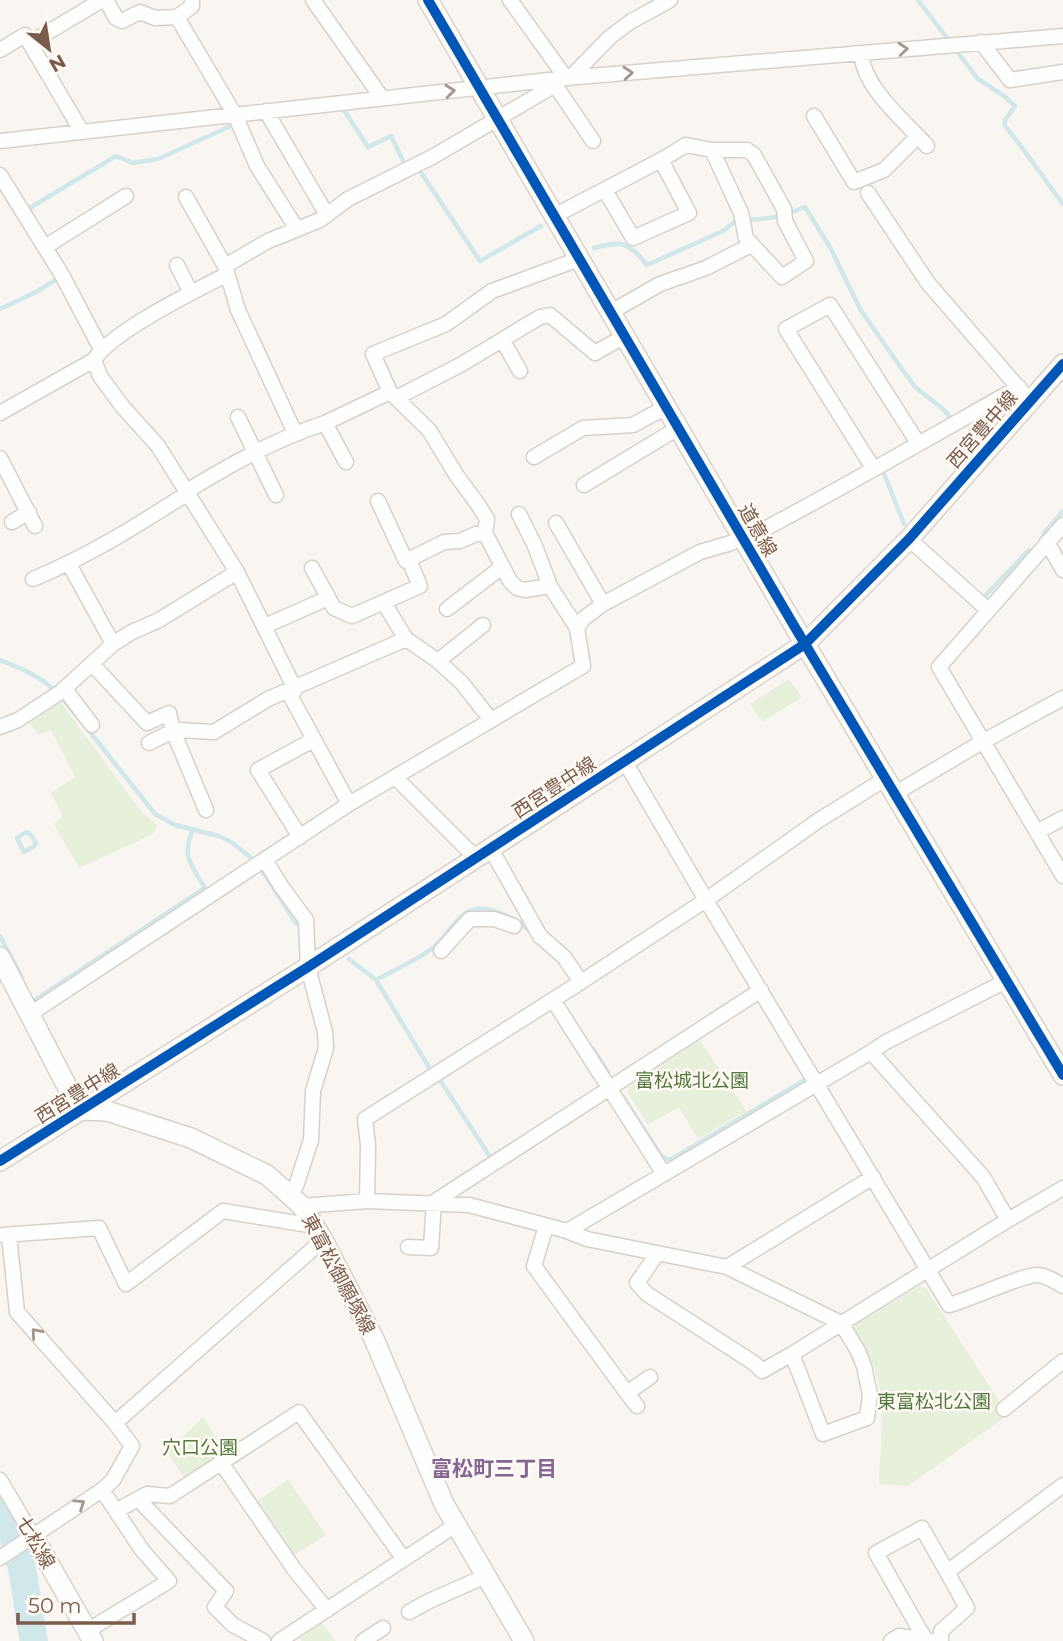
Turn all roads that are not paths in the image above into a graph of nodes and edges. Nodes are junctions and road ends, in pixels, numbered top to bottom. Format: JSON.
{"nodes":[{"id":1,"x":104,"y":0,"type":"edge"},
{"id":2,"x":192,"y":0,"type":"edge"},
{"id":3,"x":313,"y":0,"type":"edge"},
{"id":4,"x":428,"y":0,"type":"edge"},
{"id":5,"x":510,"y":0,"type":"edge"},
{"id":6,"x":670,"y":0,"type":"edge"},
{"id":7,"x":177,"y":17,"type":"junction"},
{"id":8,"x":1063,"y":36,"type":"edge"},
{"id":9,"x":30,"y":43,"type":"junction"},
{"id":10,"x":981,"y":43,"type":"junction"},
{"id":11,"x":0,"y":50,"type":"edge"},
{"id":12,"x":861,"y":53,"type":"junction"},
{"id":13,"x":1063,"y":72,"type":"edge"},
{"id":14,"x":563,"y":80,"type":"junction"},
{"id":15,"x":479,"y":88,"type":"junction"},
{"id":16,"x":382,"y":98,"type":"junction"},
{"id":17,"x":266,"y":111,"type":"junction"},
{"id":18,"x":235,"y":115,"type":"junction"},
{"id":19,"x":814,"y":116,"type":"dead end"},
{"id":20,"x":497,"y":120,"type":"junction"},
{"id":21,"x":82,"y":132,"type":"junction"},
{"id":22,"x":0,"y":141,"type":"edge"},
{"id":23,"x":593,"y":141,"type":"dead end"},
{"id":24,"x":712,"y":150,"type":"junction"},
{"id":25,"x":661,"y":160,"type":"junction"},
{"id":26,"x":0,"y":175,"type":"edge"},
{"id":27,"x":604,"y":190,"type":"junction"},
{"id":28,"x":868,"y":193,"type":"dead end"},
{"id":29,"x":126,"y":197,"type":"dead end"},
{"id":30,"x":186,"y":197,"type":"dead end"},
{"id":31,"x":327,"y":215,"type":"junction"},
{"id":32,"x":554,"y":216,"type":"junction"},
{"id":33,"x":297,"y":229,"type":"junction"},
{"id":34,"x":751,"y":245,"type":"junction"},
{"id":35,"x":45,"y":247,"type":"junction"},
{"id":36,"x":579,"y":259,"type":"junction"},
{"id":37,"x":177,"y":265,"type":"dead end"},
{"id":38,"x":225,"y":270,"type":"junction"},
{"id":39,"x":191,"y":293,"type":"junction"},
{"id":40,"x":611,"y":312,"type":"junction"},
{"id":41,"x":625,"y":336,"type":"junction"},
{"id":42,"x":503,"y":341,"type":"junction"},
{"id":43,"x":97,"y":355,"type":"junction"},
{"id":44,"x":1063,"y":364,"type":"edge"},
{"id":45,"x":520,"y":371,"type":"dead end"},
{"id":46,"x":1024,"y":394,"type":"junction"},
{"id":47,"x":393,"y":395,"type":"junction"},
{"id":48,"x":666,"y":407,"type":"junction"},
{"id":49,"x":0,"y":413,"type":"edge"},
{"id":50,"x":237,"y":417,"type":"dead end"},
{"id":51,"x":325,"y":423,"type":"junction"},
{"id":52,"x":678,"y":428,"type":"junction"},
{"id":53,"x":295,"y":433,"type":"junction"},
{"id":54,"x":918,"y":443,"type":"junction"},
{"id":55,"x":255,"y":453,"type":"junction"},
{"id":56,"x":534,"y":457,"type":"dead end"},
{"id":57,"x":0,"y":458,"type":"edge"},
{"id":58,"x":346,"y":461,"type":"dead end"},
{"id":59,"x":873,"y":468,"type":"junction"},
{"id":60,"x":584,"y":485,"type":"dead end"},
{"id":61,"x":188,"y":492,"type":"junction"},
{"id":62,"x":276,"y":495,"type":"dead end"},
{"id":63,"x":378,"y":502,"type":"dead end"},
{"id":64,"x":519,"y":514,"type":"dead end"},
{"id":65,"x":12,"y":522,"type":"dead end"},
{"id":66,"x":556,"y":523,"type":"dead end"},
{"id":67,"x":1063,"y":525,"type":"edge"},
{"id":68,"x":485,"y":533,"type":"junction"},
{"id":69,"x":743,"y":538,"type":"junction"},
{"id":70,"x":909,"y":539,"type":"junction"},
{"id":71,"x":1047,"y":542,"type":"junction"},
{"id":72,"x":409,"y":560,"type":"junction"},
{"id":73,"x":69,"y":564,"type":"junction"},
{"id":74,"x":502,"y":567,"type":"junction"},
{"id":75,"x":313,"y":568,"type":"dead end"},
{"id":76,"x":1063,"y":570,"type":"edge"},
{"id":77,"x":237,"y":572,"type":"junction"},
{"id":78,"x":33,"y":579,"type":"dead end"},
{"id":79,"x":550,"y":586,"type":"junction"},
{"id":80,"x":328,"y":598,"type":"junction"},
{"id":81,"x":384,"y":603,"type":"junction"},
{"id":82,"x":603,"y":604,"type":"junction"},
{"id":83,"x":447,"y":609,"type":"dead end"},
{"id":84,"x":988,"y":610,"type":"junction"},
{"id":85,"x":483,"y":625,"type":"dead end"},
{"id":86,"x":265,"y":626,"type":"junction"},
{"id":87,"x":577,"y":628,"type":"junction"},
{"id":88,"x":405,"y":639,"type":"junction"},
{"id":89,"x":806,"y":643,"type":"junction"},
{"id":90,"x":113,"y":644,"type":"junction"},
{"id":91,"x":439,"y":661,"type":"junction"},
{"id":92,"x":92,"y":664,"type":"junction"},
{"id":93,"x":295,"y":689,"type":"junction"},
{"id":94,"x":61,"y":691,"type":"junction"},
{"id":95,"x":1063,"y":698,"type":"edge"},
{"id":96,"x":491,"y":720,"type":"junction"},
{"id":97,"x":92,"y":725,"type":"dead end"},
{"id":98,"x":0,"y":727,"type":"edge"},
{"id":99,"x":173,"y":732,"type":"junction"},
{"id":100,"x":313,"y":740,"type":"junction"},
{"id":101,"x":982,"y":742,"type":"junction"},
{"id":102,"x":149,"y":743,"type":"dead end"},
{"id":103,"x":625,"y":762,"type":"junction"},
{"id":104,"x":395,"y":777,"type":"junction"},
{"id":105,"x":890,"y":787,"type":"junction"},
{"id":106,"x":349,"y":804,"type":"junction"},
{"id":107,"x":206,"y":810,"type":"dead end"},
{"id":108,"x":1063,"y":818,"type":"edge"},
{"id":109,"x":1037,"y":832,"type":"junction"},
{"id":110,"x":300,"y":837,"type":"junction"},
{"id":111,"x":484,"y":853,"type":"junction"},
{"id":112,"x":260,"y":864,"type":"junction"},
{"id":113,"x":1063,"y":876,"type":"edge"},
{"id":114,"x":706,"y":900,"type":"junction"},
{"id":115,"x":514,"y":926,"type":"dead end"},
{"id":116,"x":441,"y":951,"type":"dead end"},
{"id":117,"x":0,"y":957,"type":"edge"},
{"id":118,"x":308,"y":967,"type":"junction"},
{"id":119,"x":1006,"y":981,"type":"junction"},
{"id":120,"x":581,"y":982,"type":"junction"},
{"id":121,"x":761,"y":990,"type":"junction"},
{"id":122,"x":553,"y":1000,"type":"junction"},
{"id":123,"x":30,"y":1014,"type":"junction"},
{"id":124,"x":872,"y":1052,"type":"junction"},
{"id":125,"x":1062,"y":1071,"type":"edge"},
{"id":126,"x":817,"y":1084,"type":"junction"},
{"id":127,"x":609,"y":1090,"type":"junction"},
{"id":128,"x":82,"y":1110,"type":"junction"},
{"id":129,"x":0,"y":1161,"type":"edge"},
{"id":130,"x":664,"y":1174,"type":"junction"},
{"id":131,"x":873,"y":1177,"type":"junction"},
{"id":132,"x":1063,"y":1188,"type":"edge"},
{"id":133,"x":295,"y":1199,"type":"junction"},
{"id":134,"x":367,"y":1201,"type":"junction"},
{"id":135,"x":433,"y":1202,"type":"junction"},
{"id":136,"x":1008,"y":1220,"type":"junction"},
{"id":137,"x":546,"y":1226,"type":"junction"},
{"id":138,"x":567,"y":1231,"type":"junction"},
{"id":139,"x":319,"y":1233,"type":"junction"},
{"id":140,"x":4,"y":1235,"type":"edge"},
{"id":141,"x":408,"y":1247,"type":"dead end"},
{"id":142,"x":657,"y":1254,"type":"junction"},
{"id":143,"x":727,"y":1267,"type":"junction"},
{"id":144,"x":929,"y":1269,"type":"junction"},
{"id":145,"x":1063,"y":1286,"type":"edge"},
{"id":146,"x":841,"y":1323,"type":"junction"},
{"id":147,"x":792,"y":1354,"type":"junction"},
{"id":148,"x":1063,"y":1361,"type":"edge"},
{"id":149,"x":650,"y":1377,"type":"dead end"},
{"id":150,"x":627,"y":1393,"type":"junction"},
{"id":151,"x":637,"y":1406,"type":"dead end"},
{"id":152,"x":1004,"y":1409,"type":"dead end"},
{"id":153,"x":115,"y":1423,"type":"junction"},
{"id":154,"x":222,"y":1464,"type":"junction"},
{"id":155,"x":0,"y":1480,"type":"edge"},
{"id":156,"x":1063,"y":1485,"type":"edge"},
{"id":157,"x":102,"y":1490,"type":"junction"},
{"id":158,"x":138,"y":1499,"type":"junction"},
{"id":159,"x":116,"y":1511,"type":"junction"},
{"id":160,"x":456,"y":1525,"type":"junction"},
{"id":161,"x":28,"y":1539,"type":"junction"},
{"id":162,"x":4,"y":1556,"type":"edge"},
{"id":163,"x":403,"y":1558,"type":"junction"},
{"id":164,"x":947,"y":1572,"type":"junction"},
{"id":165,"x":485,"y":1576,"type":"junction"},
{"id":166,"x":327,"y":1610,"type":"junction"},
{"id":167,"x":409,"y":1612,"type":"dead end"},
{"id":168,"x":380,"y":1634,"type":"edge"},
{"id":169,"x":90,"y":1636,"type":"edge"},
{"id":170,"x":928,"y":1640,"type":"edge"},
{"id":171,"x":263,"y":1641,"type":"edge"},
{"id":172,"x":279,"y":1641,"type":"edge"},
{"id":173,"x":363,"y":1641,"type":"edge"},
{"id":174,"x":524,"y":1641,"type":"edge"},
{"id":175,"x":891,"y":1641,"type":"edge"},
{"id":176,"x":941,"y":1641,"type":"edge"}],
"edges":[{"from":1,"to":7,"type":"street"},
{"from":1,"to":9,"type":"street"},
{"from":2,"to":7,"type":"street"},
{"from":3,"to":16,"type":"street"},
{"from":4,"to":15,"type":"main road","name":"道意線"},
{"from":5,"to":14,"type":"street"},
{"from":6,"to":14,"type":"street"},
{"from":7,"to":18,"type":"street"},
{"from":8,"to":10,"type":"street"},
{"from":9,"to":11,"type":"street"},
{"from":9,"to":21,"type":"street"},
{"from":12,"to":10,"type":"street","one_way":true},
{"from":10,"to":13,"type":"street"},
{"from":14,"to":12,"type":"street","one_way":true},
{"from":12,"to":19,"type":"street"},
{"from":14,"to":15,"type":"street"},
{"from":14,"to":20,"type":"street"},
{"from":14,"to":23,"type":"street"},
{"from":16,"to":15,"type":"street","one_way":true},
{"from":15,"to":20,"type":"main road","name":"道意線"},
{"from":16,"to":17,"type":"street"},
{"from":17,"to":18,"type":"street"},
{"from":17,"to":31,"type":"street"},
{"from":18,"to":21,"type":"street"},
{"from":18,"to":33,"type":"street"},
{"from":20,"to":31,"type":"street"},
{"from":20,"to":32,"type":"main road","name":"道意線"},
{"from":21,"to":22,"type":"street"},
{"from":24,"to":25,"type":"street"},
{"from":24,"to":34,"type":"street"},
{"from":24,"to":34,"type":"street"},
{"from":25,"to":27,"type":"street"},
{"from":25,"to":27,"type":"street"},
{"from":26,"to":35,"type":"street"},
{"from":27,"to":32,"type":"street"},
{"from":28,"to":46,"type":"street"},
{"from":29,"to":35,"type":"street"},
{"from":30,"to":38,"type":"street"},
{"from":31,"to":33,"type":"street"},
{"from":32,"to":36,"type":"main road","name":"道意線"},
{"from":33,"to":38,"type":"street"},
{"from":34,"to":40,"type":"street"},
{"from":35,"to":43,"type":"street"},
{"from":36,"to":40,"type":"main road","name":"道意線"},
{"from":36,"to":47,"type":"street"},
{"from":37,"to":39,"type":"street"},
{"from":38,"to":39,"type":"street"},
{"from":38,"to":53,"type":"street"},
{"from":39,"to":43,"type":"street"},
{"from":40,"to":41,"type":"main road","name":"道意線"},
{"from":41,"to":42,"type":"street"},
{"from":41,"to":48,"type":"main road","name":"道意線"},
{"from":42,"to":45,"type":"street"},
{"from":42,"to":47,"type":"street"},
{"from":43,"to":49,"type":"street"},
{"from":43,"to":61,"type":"street"},
{"from":44,"to":46,"type":"main road","name":"西宮豊中線"},
{"from":46,"to":54,"type":"street"},
{"from":46,"to":70,"type":"main road","name":"西宮豊中線"},
{"from":47,"to":51,"type":"street"},
{"from":47,"to":68,"type":"street"},
{"from":48,"to":52,"type":"main road","name":"道意線"},
{"from":48,"to":56,"type":"street"},
{"from":50,"to":55,"type":"street"},
{"from":51,"to":53,"type":"street"},
{"from":51,"to":58,"type":"street"},
{"from":52,"to":60,"type":"street"},
{"from":52,"to":69,"type":"main road","name":"道意線"},
{"from":53,"to":55,"type":"street"},
{"from":54,"to":59,"type":"street"},
{"from":54,"to":59,"type":"street"},
{"from":55,"to":61,"type":"street"},
{"from":55,"to":62,"type":"street"},
{"from":57,"to":65,"type":"street"},
{"from":59,"to":69,"type":"street"},
{"from":61,"to":73,"type":"street"},
{"from":61,"to":77,"type":"street"},
{"from":63,"to":72,"type":"street"},
{"from":64,"to":79,"type":"street"},
{"from":66,"to":82,"type":"street"},
{"from":67,"to":71,"type":"street"},
{"from":68,"to":72,"type":"street"},
{"from":68,"to":74,"type":"street"},
{"from":69,"to":82,"type":"street"},
{"from":69,"to":89,"type":"main road","name":"道意線"},
{"from":70,"to":84,"type":"street"},
{"from":70,"to":89,"type":"main road","name":"西宮豊中線"},
{"from":71,"to":76,"type":"street"},
{"from":71,"to":84,"type":"street"},
{"from":72,"to":81,"type":"street"},
{"from":73,"to":78,"type":"street"},
{"from":73,"to":90,"type":"street"},
{"from":74,"to":79,"type":"street"},
{"from":74,"to":83,"type":"street"},
{"from":75,"to":80,"type":"street"},
{"from":77,"to":86,"type":"street"},
{"from":77,"to":90,"type":"street"},
{"from":79,"to":87,"type":"street"},
{"from":80,"to":81,"type":"street"},
{"from":80,"to":86,"type":"street"},
{"from":81,"to":88,"type":"street"},
{"from":82,"to":87,"type":"street"},
{"from":84,"to":101,"type":"street"},
{"from":85,"to":91,"type":"street"},
{"from":86,"to":93,"type":"street"},
{"from":87,"to":96,"type":"street"},
{"from":88,"to":91,"type":"street"},
{"from":88,"to":93,"type":"street"},
{"from":89,"to":103,"type":"main road","name":"西宮豊中線"},
{"from":89,"to":105,"type":"main road","name":"道意線"},
{"from":90,"to":92,"type":"street"},
{"from":91,"to":96,"type":"street"},
{"from":92,"to":94,"type":"street"},
{"from":92,"to":99,"type":"street"},
{"from":93,"to":99,"type":"street"},
{"from":93,"to":100,"type":"street"},
{"from":94,"to":97,"type":"street"},
{"from":94,"to":98,"type":"street"},
{"from":95,"to":101,"type":"street"},
{"from":96,"to":104,"type":"street"},
{"from":99,"to":102,"type":"street"},
{"from":99,"to":107,"type":"street"},
{"from":100,"to":106,"type":"street"},
{"from":100,"to":110,"type":"street"},
{"from":101,"to":105,"type":"street"},
{"from":101,"to":109,"type":"street"},
{"from":103,"to":111,"type":"main road","name":"西宮豊中線"},
{"from":103,"to":114,"type":"street"},
{"from":104,"to":106,"type":"street"},
{"from":104,"to":111,"type":"street"},
{"from":105,"to":114,"type":"street"},
{"from":105,"to":119,"type":"main road","name":"道意線"},
{"from":106,"to":110,"type":"street"},
{"from":108,"to":109,"type":"street"},
{"from":109,"to":113,"type":"street"},
{"from":110,"to":112,"type":"street"},
{"from":111,"to":118,"type":"main road","name":"西宮豊中線"},
{"from":111,"to":120,"type":"street"},
{"from":112,"to":118,"type":"street"},
{"from":112,"to":123,"type":"street"},
{"from":114,"to":120,"type":"street"},
{"from":114,"to":121,"type":"street"},
{"from":115,"to":116,"type":"street"},
{"from":117,"to":123,"type":"main road"},
{"from":118,"to":128,"type":"main road","name":"西宮豊中線"},
{"from":118,"to":133,"type":"street"},
{"from":119,"to":124,"type":"street"},
{"from":119,"to":125,"type":"main road","name":"道意線"},
{"from":120,"to":122,"type":"street"},
{"from":121,"to":126,"type":"street"},
{"from":121,"to":127,"type":"street"},
{"from":122,"to":127,"type":"street"},
{"from":122,"to":134,"type":"street"},
{"from":123,"to":128,"type":"main road"},
{"from":124,"to":126,"type":"street"},
{"from":124,"to":136,"type":"street"},
{"from":126,"to":130,"type":"street"},
{"from":126,"to":131,"type":"street"},
{"from":127,"to":130,"type":"street"},
{"from":127,"to":135,"type":"street"},
{"from":128,"to":129,"type":"main road","name":"西宮豊中線"},
{"from":128,"to":133,"type":"main road","name":"東富松御願塚線"},
{"from":130,"to":138,"type":"street"},
{"from":131,"to":143,"type":"street"},
{"from":131,"to":144,"type":"street"},
{"from":132,"to":136,"type":"street"},
{"from":133,"to":134,"type":"street"},
{"from":133,"to":139,"type":"main road","name":"東富松御願塚線"},
{"from":134,"to":135,"type":"street"},
{"from":135,"to":137,"type":"street"},
{"from":135,"to":141,"type":"street"},
{"from":136,"to":144,"type":"street"},
{"from":137,"to":138,"type":"street"},
{"from":137,"to":150,"type":"street"},
{"from":138,"to":142,"type":"street"},
{"from":139,"to":140,"type":"street"},
{"from":139,"to":153,"type":"street"},
{"from":139,"to":160,"type":"main road","name":"東富松御願塚線"},
{"from":153,"to":140,"type":"street","one_way":true},
{"from":142,"to":143,"type":"street"},
{"from":142,"to":147,"type":"street"},
{"from":143,"to":146,"type":"street"},
{"from":144,"to":145,"type":"street"},
{"from":144,"to":146,"type":"street"},
{"from":146,"to":147,"type":"street"},
{"from":146,"to":147,"type":"street"},
{"from":148,"to":152,"type":"street"},
{"from":149,"to":150,"type":"street"},
{"from":150,"to":151,"type":"street"},
{"from":153,"to":157,"type":"street"},
{"from":154,"to":158,"type":"street"},
{"from":154,"to":163,"type":"street"},
{"from":154,"to":166,"type":"street"},
{"from":155,"to":161,"type":"street","name":"七松線"},
{"from":156,"to":164,"type":"street"},
{"from":157,"to":159,"type":"street"},
{"from":161,"to":157,"type":"street","one_way":true},
{"from":158,"to":159,"type":"street"},
{"from":158,"to":171,"type":"street"},
{"from":159,"to":169,"type":"street"},
{"from":160,"to":163,"type":"street"},
{"from":160,"to":165,"type":"main road","name":"東富松御願塚線"},
{"from":161,"to":162,"type":"street"},
{"from":161,"to":169,"type":"main road","name":"七松線"},
{"from":163,"to":166,"type":"street"},
{"from":164,"to":170,"type":"street"},
{"from":164,"to":176,"type":"street"},
{"from":165,"to":167,"type":"street"},
{"from":165,"to":174,"type":"main road","name":"東富松御願塚線"},
{"from":166,"to":172,"type":"street"},
{"from":168,"to":173,"type":"street"},
{"from":170,"to":175,"type":"street"}]}
